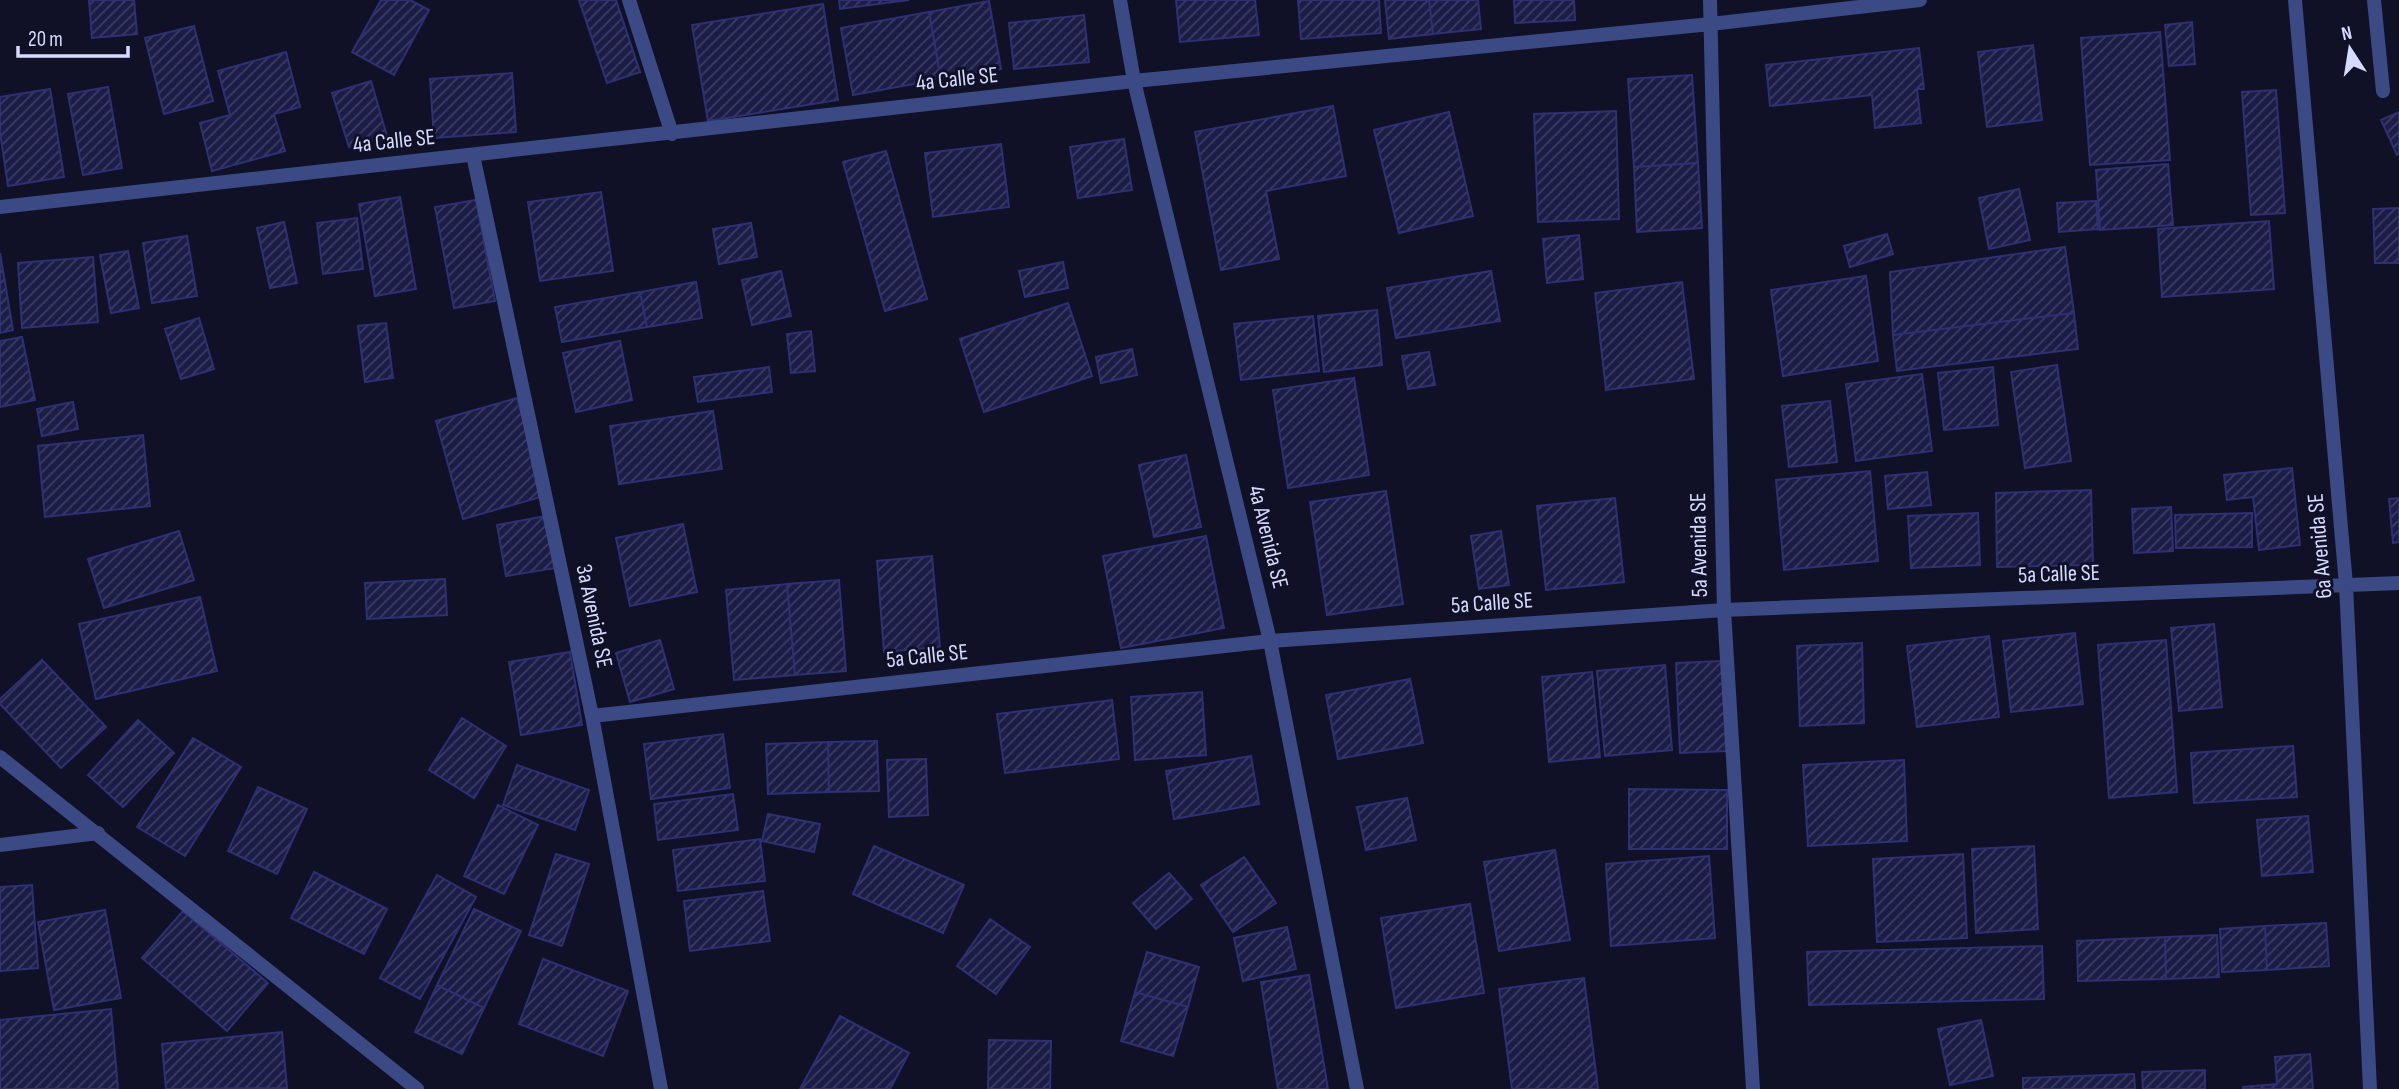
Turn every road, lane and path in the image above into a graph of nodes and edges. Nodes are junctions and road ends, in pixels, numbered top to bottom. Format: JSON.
{"nodes":[{"id":1,"x":629,"y":0,"type":"edge"},
{"id":2,"x":1120,"y":0,"type":"edge"},
{"id":3,"x":1710,"y":0,"type":"edge"},
{"id":4,"x":1920,"y":0,"type":"edge"},
{"id":5,"x":2295,"y":0,"type":"edge"},
{"id":6,"x":2374,"y":0,"type":"edge"},
{"id":7,"x":1711,"y":23,"type":"junction"},
{"id":8,"x":1134,"y":81,"type":"junction"},
{"id":9,"x":2383,"y":91,"type":"dead end"},
{"id":10,"x":672,"y":134,"type":"junction"},
{"id":11,"x":473,"y":155,"type":"junction"},
{"id":12,"x":0,"y":206,"type":"edge"},
{"id":13,"x":2399,"y":583,"type":"edge"},
{"id":14,"x":2346,"y":585,"type":"junction"},
{"id":15,"x":1724,"y":610,"type":"junction"},
{"id":16,"x":1270,"y":641,"type":"junction"},
{"id":17,"x":592,"y":716,"type":"junction"},
{"id":18,"x":0,"y":757,"type":"edge"},
{"id":19,"x":98,"y":833,"type":"junction"},
{"id":20,"x":0,"y":845,"type":"edge"},
{"id":21,"x":417,"y":1089,"type":"edge"},
{"id":22,"x":661,"y":1089,"type":"edge"},
{"id":23,"x":1357,"y":1089,"type":"edge"},
{"id":24,"x":1754,"y":1089,"type":"edge"},
{"id":25,"x":2370,"y":1089,"type":"edge"}],
"edges":[{"from":1,"to":10,"type":"street"},
{"from":2,"to":8,"type":"street","name":"4a Avenida SE"},
{"from":3,"to":7,"type":"street","name":"5a Avenida SE"},
{"from":4,"to":7,"type":"street","name":"4a Calle SE"},
{"from":5,"to":14,"type":"street","name":"6a Avenida SE"},
{"from":6,"to":9,"type":"street"},
{"from":7,"to":8,"type":"street","name":"4a Calle SE"},
{"from":7,"to":15,"type":"street","name":"5a Avenida SE"},
{"from":8,"to":10,"type":"street","name":"4a Calle SE"},
{"from":8,"to":16,"type":"street","name":"4a Avenida SE"},
{"from":10,"to":11,"type":"street","name":"4a Calle SE"},
{"from":11,"to":12,"type":"street","name":"4a Calle SE"},
{"from":11,"to":17,"type":"street","name":"3a Avenida SE"},
{"from":13,"to":14,"type":"street","name":"5a Calle SE"},
{"from":14,"to":15,"type":"street","name":"5a Calle SE"},
{"from":14,"to":25,"type":"street","name":"6a Avenida SE"},
{"from":15,"to":16,"type":"street","name":"5a Calle SE"},
{"from":15,"to":24,"type":"street","name":"5a Avenida SE"},
{"from":16,"to":17,"type":"street","name":"5a Calle SE"},
{"from":16,"to":23,"type":"street","name":"4a Avenida SE"},
{"from":17,"to":22,"type":"street","name":"3a Avenida SE"},
{"from":18,"to":19,"type":"street"},
{"from":19,"to":20,"type":"street"},
{"from":19,"to":21,"type":"street"}]}
